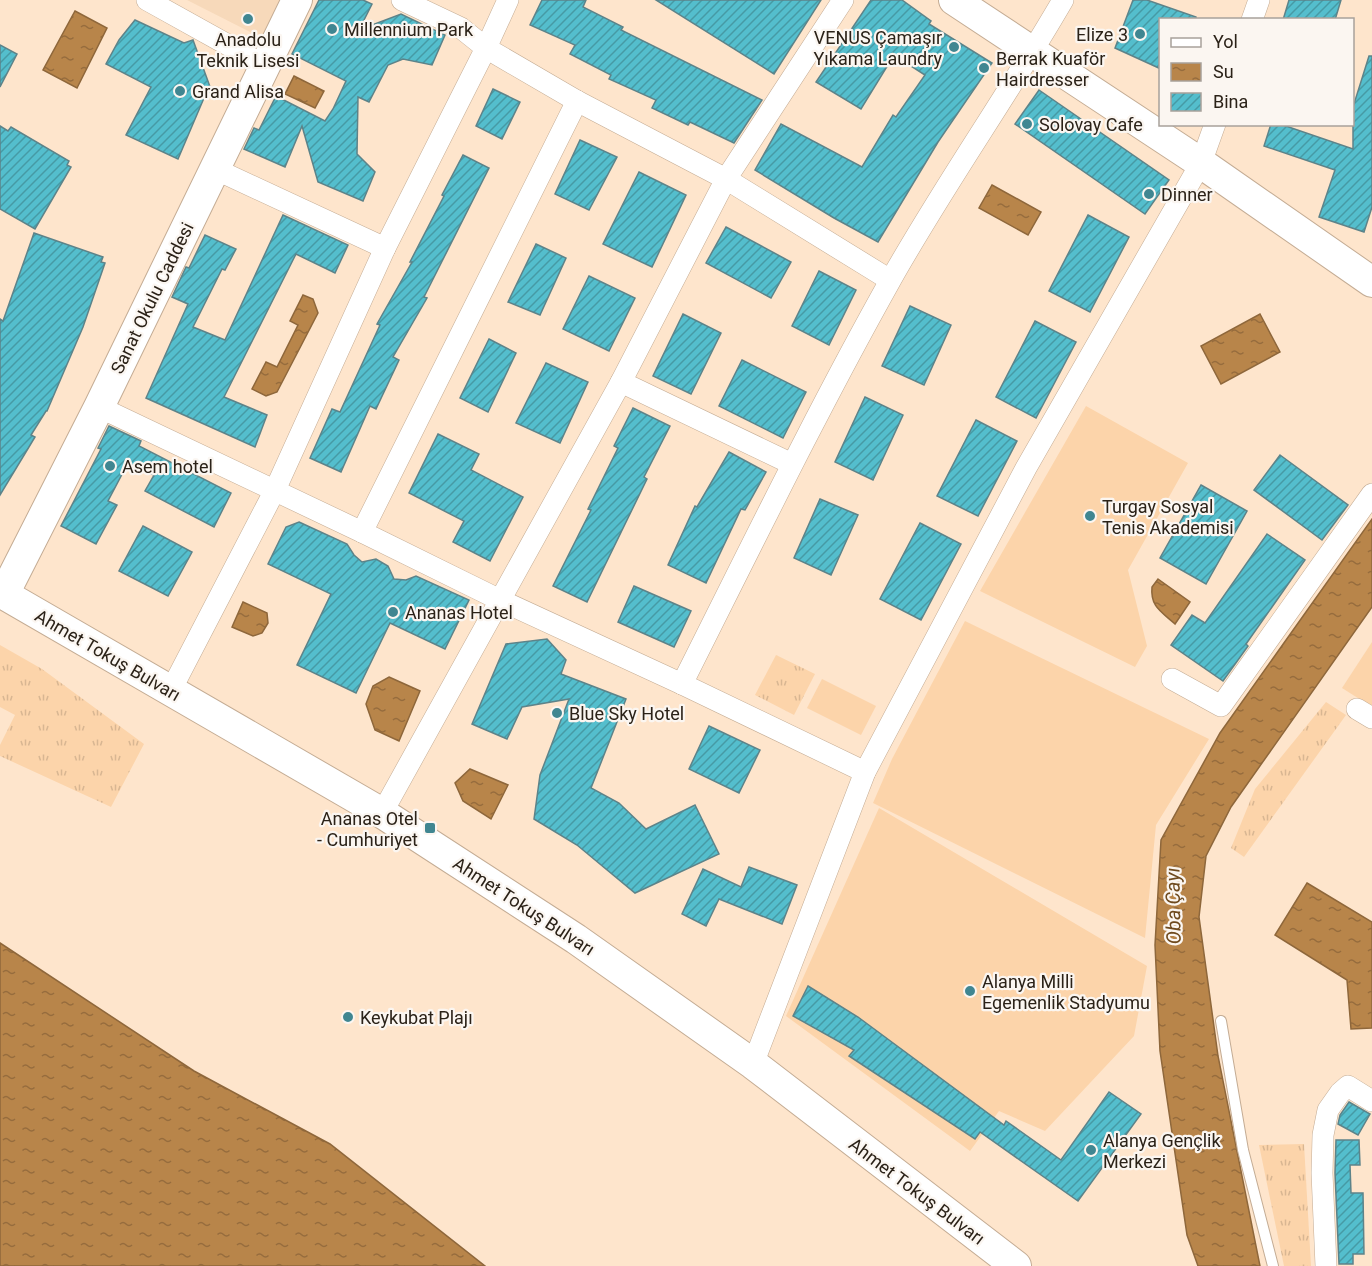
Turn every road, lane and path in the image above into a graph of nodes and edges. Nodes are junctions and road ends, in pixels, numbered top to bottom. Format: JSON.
{"nodes":[{"id":1,"x":147,"y":0,"type":"edge"},
{"id":2,"x":297,"y":0,"type":"edge"},
{"id":3,"x":402,"y":0,"type":"edge"},
{"id":4,"x":508,"y":0,"type":"edge"},
{"id":5,"x":843,"y":0,"type":"edge"},
{"id":6,"x":954,"y":0,"type":"edge"},
{"id":7,"x":1063,"y":0,"type":"edge"},
{"id":8,"x":1259,"y":0,"type":"edge"},
{"id":9,"x":1253,"y":18,"type":"edge"},
{"id":10,"x":486,"y":48,"type":"junction"},
{"id":11,"x":1033,"y":53,"type":"junction"},
{"id":12,"x":264,"y":65,"type":"junction"},
{"id":13,"x":577,"y":101,"type":"junction"},
{"id":14,"x":1214,"y":126,"type":"edge"},
{"id":15,"x":1201,"y":163,"type":"junction"},
{"id":16,"x":215,"y":169,"type":"junction"},
{"id":17,"x":726,"y":179,"type":"junction"},
{"id":18,"x":385,"y":248,"type":"junction"},
{"id":19,"x":1371,"y":278,"type":"edge"},
{"id":20,"x":890,"y":280,"type":"junction"},
{"id":21,"x":621,"y":382,"type":"junction"},
{"id":22,"x":99,"y":407,"type":"junction"},
{"id":23,"x":792,"y":464,"type":"junction"},
{"id":24,"x":274,"y":490,"type":"junction"},
{"id":25,"x":1372,"y":494,"type":"edge"},
{"id":26,"x":362,"y":532,"type":"junction"},
{"id":27,"x":2,"y":593,"type":"edge"},
{"id":28,"x":500,"y":600,"type":"junction"},
{"id":29,"x":1172,"y":680,"type":"dead end"},
{"id":30,"x":682,"y":684,"type":"junction"},
{"id":31,"x":170,"y":692,"type":"junction"},
{"id":32,"x":866,"y":772,"type":"junction"},
{"id":33,"x":382,"y":813,"type":"junction"},
{"id":34,"x":1221,"y":1021,"type":"dead end"},
{"id":35,"x":753,"y":1064,"type":"junction"},
{"id":36,"x":1372,"y":1101,"type":"edge"},
{"id":37,"x":1016,"y":1266,"type":"edge"},
{"id":38,"x":1273,"y":1266,"type":"edge"},
{"id":39,"x":1326,"y":1266,"type":"edge"}],
"edges":[{"from":1,"to":12,"type":"street"},
{"from":2,"to":12,"type":"main road","name":"Sanat Okulu Caddesi"},
{"from":3,"to":10,"type":"street"},
{"from":4,"to":10,"type":"street"},
{"from":5,"to":17,"type":"street"},
{"from":6,"to":11,"type":"main road"},
{"from":7,"to":11,"type":"street"},
{"from":8,"to":9,"type":"street"},
{"from":10,"to":13,"type":"street"},
{"from":10,"to":18,"type":"street"},
{"from":11,"to":15,"type":"main road"},
{"from":11,"to":20,"type":"street"},
{"from":12,"to":16,"type":"main road","name":"Sanat Okulu Caddesi"},
{"from":13,"to":17,"type":"street"},
{"from":13,"to":26,"type":"street"},
{"from":14,"to":15,"type":"street"},
{"from":15,"to":19,"type":"main road"},
{"from":15,"to":32,"type":"street"},
{"from":16,"to":18,"type":"street"},
{"from":16,"to":22,"type":"main road","name":"Sanat Okulu Caddesi"},
{"from":17,"to":20,"type":"street"},
{"from":17,"to":21,"type":"street"},
{"from":18,"to":24,"type":"street"},
{"from":20,"to":23,"type":"street"},
{"from":21,"to":23,"type":"street"},
{"from":21,"to":28,"type":"street"},
{"from":22,"to":24,"type":"street"},
{"from":22,"to":27,"type":"main road","name":"Sanat Okulu Caddesi"},
{"from":23,"to":30,"type":"street"},
{"from":24,"to":26,"type":"street"},
{"from":24,"to":31,"type":"street"},
{"from":25,"to":29,"type":"street"},
{"from":26,"to":28,"type":"street"},
{"from":27,"to":31,"type":"main road","name":"Ahmet Tokuş Bulvarı"},
{"from":28,"to":30,"type":"street"},
{"from":28,"to":33,"type":"street"},
{"from":30,"to":32,"type":"street"},
{"from":31,"to":33,"type":"main road","name":"Ahmet Tokuş Bulvarı"},
{"from":32,"to":35,"type":"street"},
{"from":33,"to":35,"type":"main road","name":"Ahmet Tokuş Bulvarı"},
{"from":34,"to":38,"type":"lane"},
{"from":35,"to":37,"type":"main road","name":"Ahmet Tokuş Bulvarı"},
{"from":36,"to":39,"type":"street"}]}
